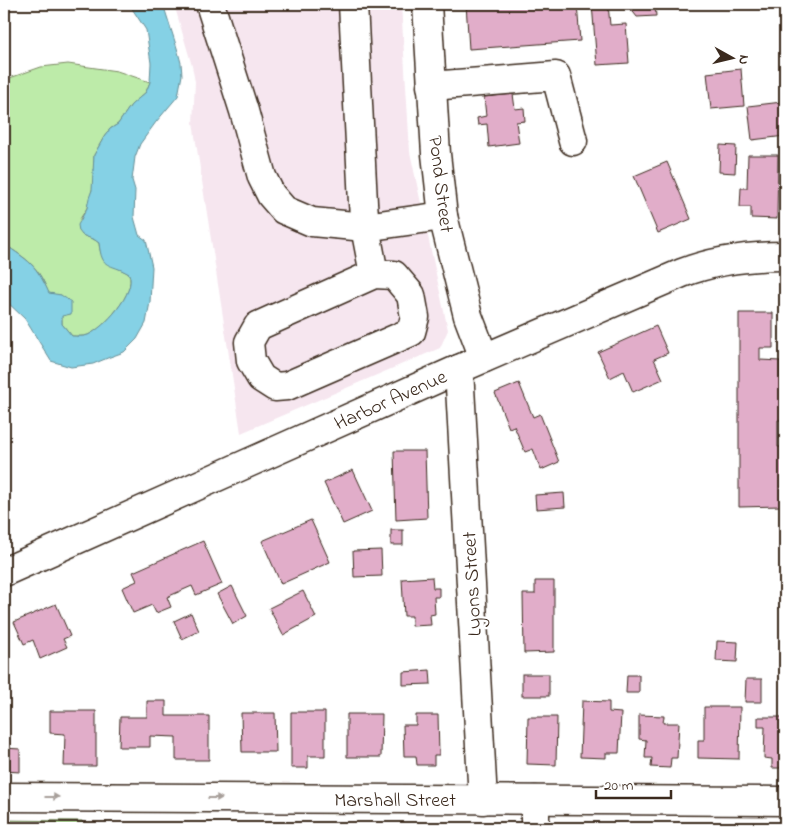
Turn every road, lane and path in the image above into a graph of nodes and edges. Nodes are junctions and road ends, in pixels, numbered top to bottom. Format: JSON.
{"nodes":[{"id":1,"x":210,"y":4,"type":"edge"},
{"id":2,"x":354,"y":4,"type":"edge"},
{"id":3,"x":427,"y":4,"type":"edge"},
{"id":4,"x":431,"y":86,"type":"junction"},
{"id":5,"x":573,"y":141,"type":"dead end"},
{"id":6,"x":443,"y":216,"type":"junction"},
{"id":7,"x":365,"y":227,"type":"junction"},
{"id":8,"x":785,"y":256,"type":"edge"},
{"id":9,"x":374,"y":274,"type":"junction"},
{"id":10,"x":472,"y":364,"type":"junction"},
{"id":11,"x":4,"y":572,"type":"edge"},
{"id":12,"x":4,"y":797,"type":"edge"},
{"id":13,"x":483,"y":800,"type":"junction"},
{"id":14,"x":535,"y":800,"type":"junction"},
{"id":15,"x":785,"y":801,"type":"edge"},
{"id":16,"x":535,"y":828,"type":"edge"}],
"edges":[{"from":1,"to":7,"type":"street"},
{"from":2,"to":7,"type":"street"},
{"from":3,"to":4,"type":"street","name":"Pond Street"},
{"from":4,"to":5,"type":"street"},
{"from":4,"to":6,"type":"street","name":"Pond Street"},
{"from":6,"to":7,"type":"street"},
{"from":6,"to":10,"type":"street","name":"Pond Street"},
{"from":7,"to":9,"type":"street"},
{"from":8,"to":10,"type":"street","name":"Harbor Avenue"},
{"from":9,"to":9,"type":"street"},
{"from":10,"to":11,"type":"street","name":"Harbor Avenue"},
{"from":10,"to":13,"type":"street","name":"Lyons Street"},
{"from":12,"to":13,"type":"street","name":"Marshall Street","one_way":true},
{"from":13,"to":14,"type":"street","name":"Marshall Street"},
{"from":14,"to":15,"type":"street","name":"Marshall Street"},
{"from":14,"to":16,"type":"street"}]}
